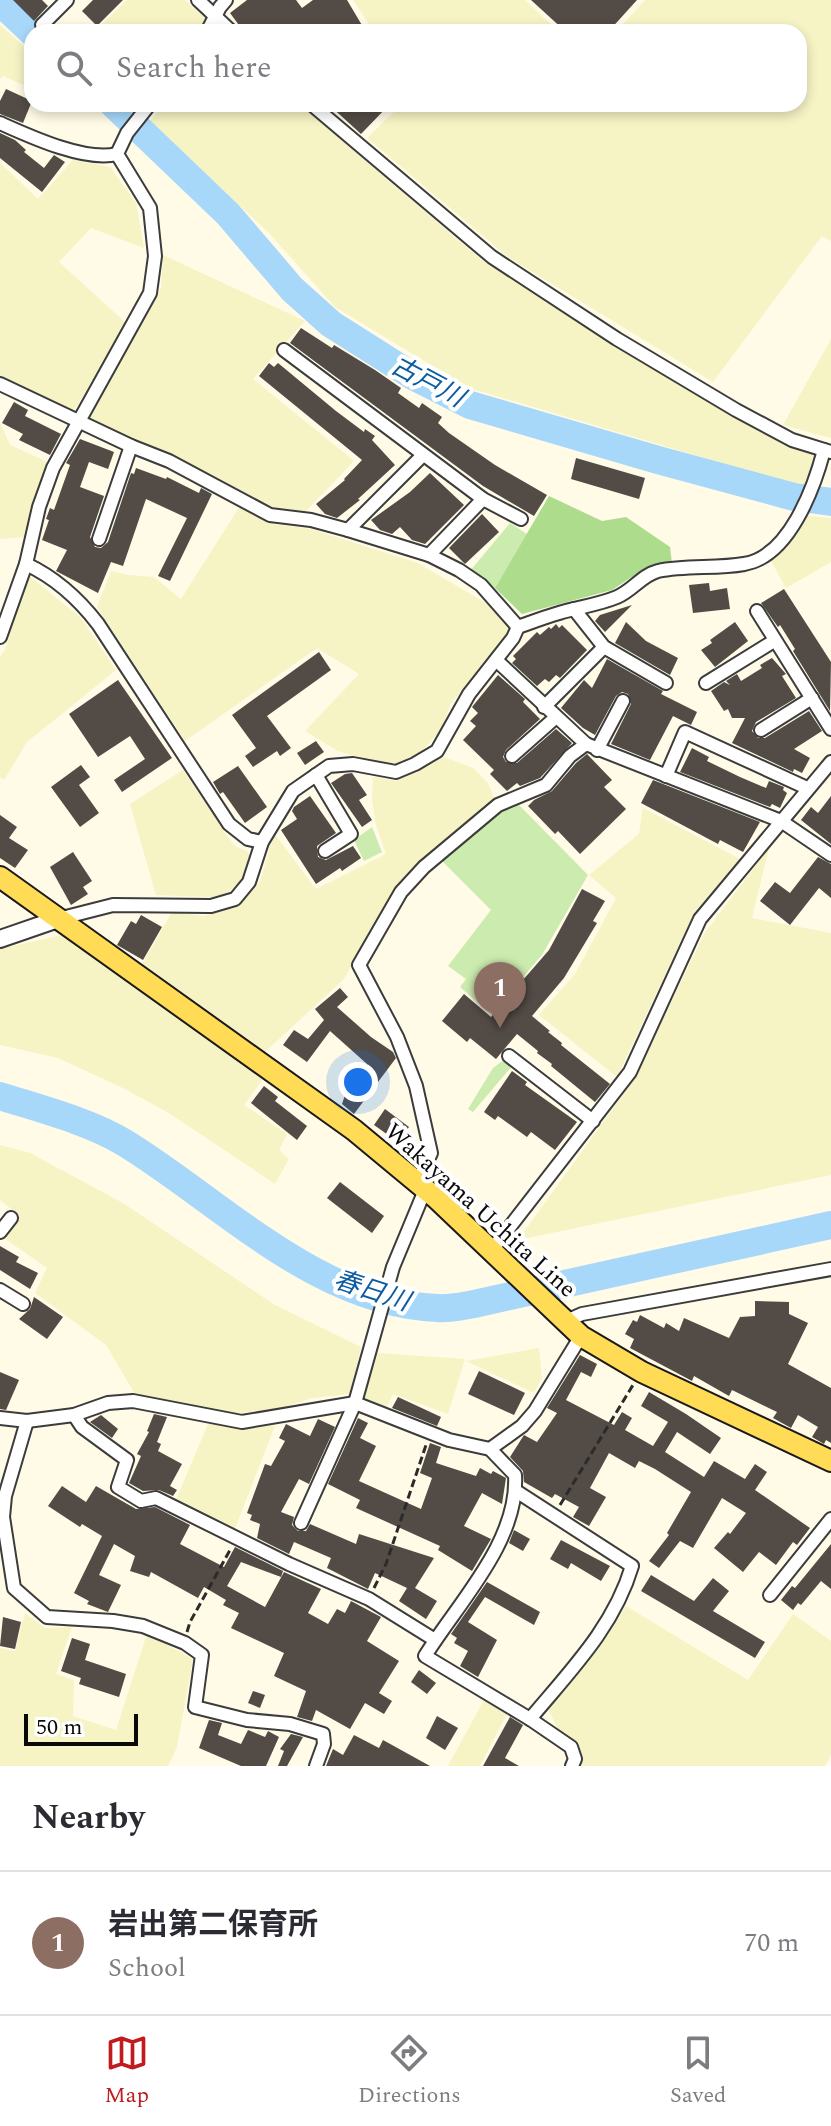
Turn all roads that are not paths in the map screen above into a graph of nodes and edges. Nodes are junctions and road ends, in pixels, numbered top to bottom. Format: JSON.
{"nodes":[{"id":1,"x":67,"y":0,"type":"edge"},
{"id":2,"x":198,"y":0,"type":"edge"},
{"id":3,"x":226,"y":0,"type":"edge"},
{"id":4,"x":215,"y":16,"type":"junction"},
{"id":5,"x":43,"y":24,"type":"edge"},
{"id":6,"x":211,"y":24,"type":"edge"},
{"id":7,"x":224,"y":24,"type":"edge"},
{"id":8,"x":144,"y":112,"type":"edge"},
{"id":9,"x":320,"y":112,"type":"edge"},
{"id":10,"x":0,"y":123,"type":"edge"},
{"id":11,"x":117,"y":154,"type":"junction"},
{"id":12,"x":284,"y":350,"type":"dead end"},
{"id":13,"x":0,"y":384,"type":"edge"},
{"id":14,"x":77,"y":421,"type":"junction"},
{"id":15,"x":131,"y":446,"type":"junction"},
{"id":16,"x":828,"y":451,"type":"edge"},
{"id":17,"x":422,"y":456,"type":"junction"},
{"id":18,"x":483,"y":499,"type":"junction"},
{"id":19,"x":521,"y":519,"type":"dead end"},
{"id":20,"x":348,"y":530,"type":"junction"},
{"id":21,"x":99,"y":539,"type":"dead end"},
{"id":22,"x":429,"y":555,"type":"junction"},
{"id":23,"x":26,"y":564,"type":"junction"},
{"id":24,"x":574,"y":609,"type":"junction"},
{"id":25,"x":757,"y":611,"type":"dead end"},
{"id":26,"x":518,"y":627,"type":"junction"},
{"id":27,"x":0,"y":637,"type":"edge"},
{"id":28,"x":774,"y":641,"type":"junction"},
{"id":29,"x":604,"y":647,"type":"junction"},
{"id":30,"x":496,"y":660,"type":"junction"},
{"id":31,"x":666,"y":683,"type":"dead end"},
{"id":32,"x":706,"y":683,"type":"dead end"},
{"id":33,"x":812,"y":698,"type":"junction"},
{"id":34,"x":623,"y":701,"type":"dead end"},
{"id":35,"x":544,"y":707,"type":"junction"},
{"id":36,"x":555,"y":718,"type":"junction"},
{"id":37,"x":831,"y":729,"type":"edge"},
{"id":38,"x":761,"y":730,"type":"dead end"},
{"id":39,"x":591,"y":747,"type":"junction"},
{"id":40,"x":512,"y":756,"type":"dead end"},
{"id":41,"x":831,"y":762,"type":"edge"},
{"id":42,"x":316,"y":775,"type":"junction"},
{"id":43,"x":666,"y":776,"type":"junction"},
{"id":44,"x":807,"y":788,"type":"junction"},
{"id":45,"x":781,"y":821,"type":"junction"},
{"id":46,"x":262,"y":842,"type":"junction"},
{"id":47,"x":325,"y":851,"type":"dead end"},
{"id":48,"x":831,"y":855,"type":"edge"},
{"id":49,"x":0,"y":877,"type":"edge"},
{"id":50,"x":58,"y":919,"type":"junction"},
{"id":51,"x":0,"y":939,"type":"edge"},
{"id":52,"x":509,"y":1056,"type":"dead end"},
{"id":53,"x":593,"y":1121,"type":"junction"},
{"id":54,"x":421,"y":1186,"type":"junction"},
{"id":55,"x":11,"y":1218,"type":"dead end"},
{"id":56,"x":0,"y":1232,"type":"edge"},
{"id":57,"x":499,"y":1258,"type":"junction"},
{"id":58,"x":831,"y":1269,"type":"edge"},
{"id":59,"x":0,"y":1290,"type":"edge"},
{"id":60,"x":23,"y":1304,"type":"dead end"},
{"id":61,"x":562,"y":1320,"type":"junction"},
{"id":62,"x":581,"y":1336,"type":"junction"},
{"id":63,"x":355,"y":1403,"type":"junction"},
{"id":64,"x":74,"y":1415,"type":"junction"},
{"id":65,"x":0,"y":1418,"type":"edge"},
{"id":66,"x":27,"y":1421,"type":"junction"},
{"id":67,"x":490,"y":1449,"type":"junction"},
{"id":68,"x":831,"y":1461,"type":"edge"},
{"id":69,"x":516,"y":1491,"type":"junction"},
{"id":70,"x":831,"y":1519,"type":"edge"},
{"id":71,"x":301,"y":1523,"type":"dead end"},
{"id":72,"x":770,"y":1595,"type":"dead end"},
{"id":73,"x":435,"y":1640,"type":"junction"},
{"id":74,"x":530,"y":1719,"type":"junction"},
{"id":75,"x":316,"y":1766,"type":"edge"},
{"id":76,"x":572,"y":1766,"type":"edge"}],
"edges":[{"from":1,"to":5,"type":"street"},
{"from":2,"to":4,"type":"street"},
{"from":3,"to":4,"type":"street"},
{"from":4,"to":6,"type":"street"},
{"from":4,"to":7,"type":"street"},
{"from":8,"to":11,"type":"street"},
{"from":9,"to":16,"type":"street"},
{"from":10,"to":11,"type":"street"},
{"from":11,"to":14,"type":"street"},
{"from":12,"to":17,"type":"street"},
{"from":13,"to":14,"type":"street"},
{"from":14,"to":15,"type":"street"},
{"from":14,"to":23,"type":"street"},
{"from":15,"to":20,"type":"street"},
{"from":15,"to":21,"type":"street"},
{"from":16,"to":24,"type":"street"},
{"from":17,"to":18,"type":"street"},
{"from":17,"to":20,"type":"street"},
{"from":18,"to":19,"type":"street"},
{"from":18,"to":22,"type":"street"},
{"from":20,"to":22,"type":"street"},
{"from":22,"to":26,"type":"street"},
{"from":23,"to":27,"type":"street"},
{"from":23,"to":46,"type":"street"},
{"from":24,"to":26,"type":"street"},
{"from":24,"to":29,"type":"street"},
{"from":25,"to":28,"type":"street"},
{"from":26,"to":30,"type":"street"},
{"from":28,"to":32,"type":"street"},
{"from":28,"to":33,"type":"street"},
{"from":29,"to":31,"type":"street"},
{"from":29,"to":35,"type":"street"},
{"from":30,"to":35,"type":"street"},
{"from":30,"to":42,"type":"street"},
{"from":33,"to":37,"type":"street"},
{"from":33,"to":38,"type":"street"},
{"from":34,"to":39,"type":"street"},
{"from":35,"to":36,"type":"street"},
{"from":36,"to":39,"type":"street"},
{"from":36,"to":40,"type":"street"},
{"from":39,"to":43,"type":"street"},
{"from":39,"to":54,"type":"street"},
{"from":41,"to":44,"type":"street"},
{"from":42,"to":46,"type":"street"},
{"from":42,"to":47,"type":"street"},
{"from":43,"to":44,"type":"street"},
{"from":43,"to":45,"type":"street"},
{"from":44,"to":45,"type":"street"},
{"from":45,"to":48,"type":"street"},
{"from":45,"to":53,"type":"street"},
{"from":46,"to":50,"type":"street"},
{"from":49,"to":50,"type":"main road","name":"Wakayama Uchita Line"},
{"from":50,"to":51,"type":"street"},
{"from":50,"to":54,"type":"main road","name":"Wakayama Uchita Line"},
{"from":52,"to":53,"type":"street"},
{"from":53,"to":57,"type":"street"},
{"from":54,"to":57,"type":"main road","name":"Wakayama Uchita Line"},
{"from":54,"to":63,"type":"street"},
{"from":55,"to":56,"type":"street"},
{"from":57,"to":61,"type":"main road","name":"Wakayama Uchita Line"},
{"from":58,"to":61,"type":"street"},
{"from":59,"to":60,"type":"street"},
{"from":61,"to":62,"type":"main road","name":"Wakayama Uchita Line"},
{"from":62,"to":67,"type":"street"},
{"from":62,"to":68,"type":"main road","name":"Wakayama Uchita Line"},
{"from":63,"to":64,"type":"street"},
{"from":63,"to":67,"type":"street"},
{"from":63,"to":71,"type":"street"},
{"from":64,"to":66,"type":"street"},
{"from":64,"to":73,"type":"street"},
{"from":65,"to":66,"type":"street"},
{"from":66,"to":75,"type":"street"},
{"from":67,"to":69,"type":"street"},
{"from":69,"to":73,"type":"street"},
{"from":69,"to":74,"type":"street"},
{"from":70,"to":72,"type":"street"},
{"from":73,"to":74,"type":"street"},
{"from":74,"to":76,"type":"street"}]}
